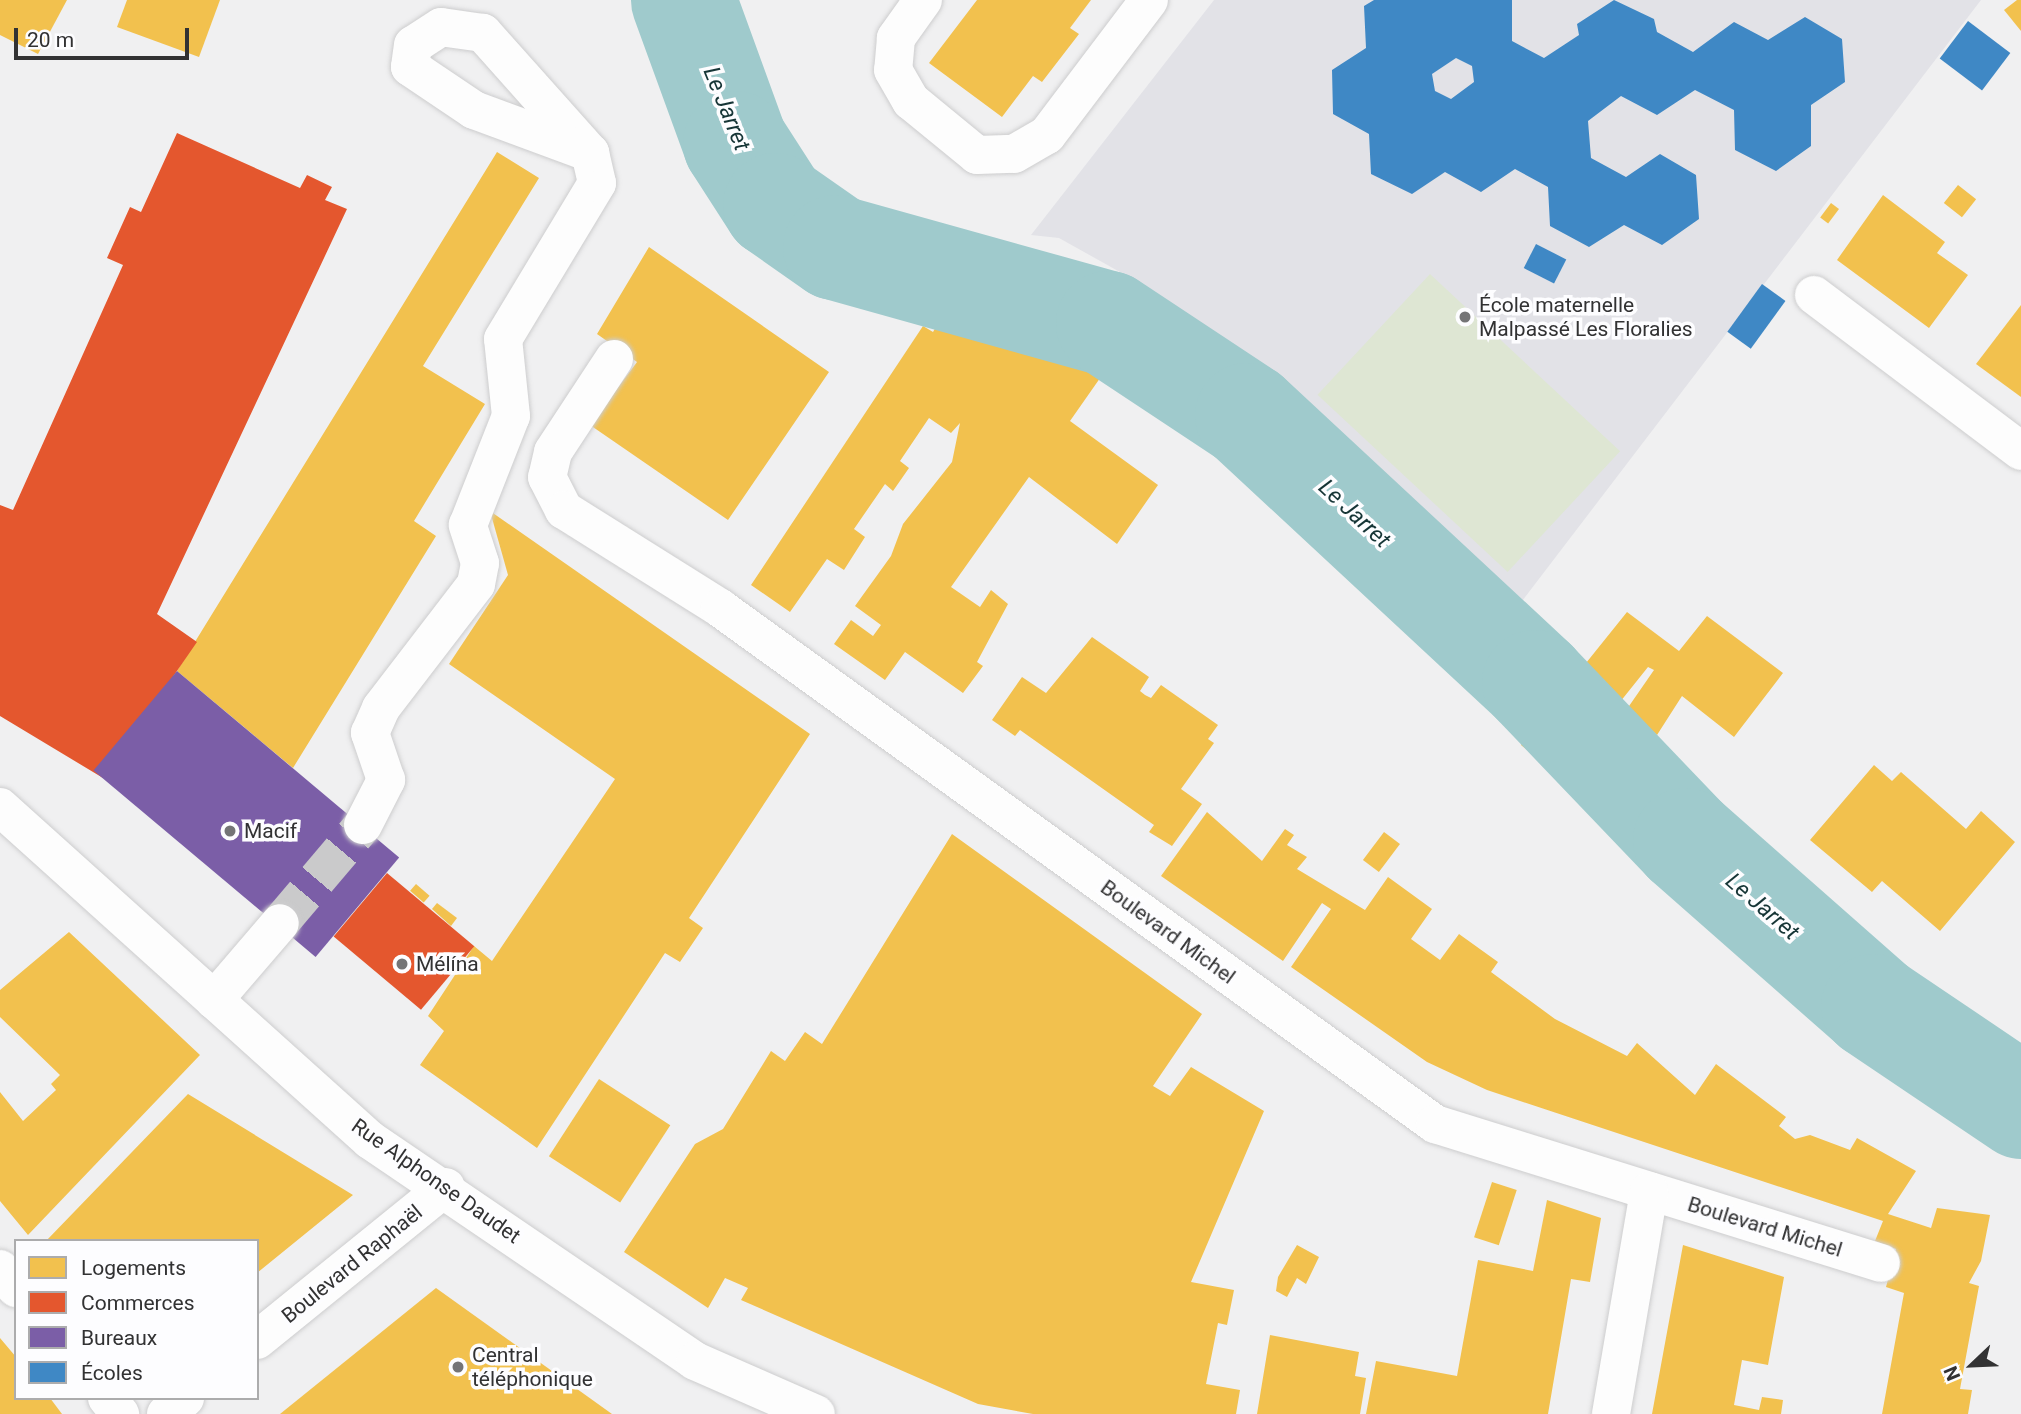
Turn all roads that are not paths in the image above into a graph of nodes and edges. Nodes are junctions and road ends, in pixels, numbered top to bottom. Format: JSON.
{"nodes":[{"id":1,"x":923,"y":0,"type":"edge"},
{"id":2,"x":1149,"y":0,"type":"edge"},
{"id":3,"x":590,"y":153,"type":"dead end"},
{"id":4,"x":1814,"y":295,"type":"dead end"},
{"id":5,"x":614,"y":359,"type":"dead end"},
{"id":6,"x":2021,"y":451,"type":"edge"},
{"id":7,"x":0,"y":807,"type":"edge"},
{"id":8,"x":363,"y":825,"type":"tunnel mouth"},
{"id":9,"x":280,"y":923,"type":"tunnel mouth"},
{"id":10,"x":214,"y":1000,"type":"junction"},
{"id":11,"x":446,"y":1187,"type":"junction"},
{"id":12,"x":1649,"y":1191,"type":"junction"},
{"id":13,"x":1881,"y":1263,"type":"dead end"},
{"id":14,"x":0,"y":1269,"type":"edge"},
{"id":15,"x":14,"y":1286,"type":"edge"},
{"id":16,"x":259,"y":1338,"type":"edge"},
{"id":17,"x":109,"y":1400,"type":"edge"},
{"id":18,"x":183,"y":1400,"type":"edge"},
{"id":19,"x":120,"y":1414,"type":"edge"},
{"id":20,"x":166,"y":1414,"type":"edge"},
{"id":21,"x":816,"y":1414,"type":"edge"},
{"id":22,"x":1611,"y":1414,"type":"edge"}],
"edges":[{"from":1,"to":2,"type":"street"},
{"from":3,"to":8,"type":"street"},
{"from":4,"to":6,"type":"street"},
{"from":5,"to":12,"type":"street","name":"Boulevard Michel"},
{"from":7,"to":10,"type":"street","name":"Rue Alphonse Daudet"},
{"from":9,"to":10,"type":"street"},
{"from":10,"to":11,"type":"street","name":"Rue Alphonse Daudet"},
{"from":11,"to":16,"type":"street","name":"Boulevard Raphaël"},
{"from":11,"to":21,"type":"street","name":"Rue Alphonse Daudet"},
{"from":12,"to":13,"type":"street","name":"Boulevard Michel"},
{"from":12,"to":22,"type":"street"},
{"from":14,"to":15,"type":"street"},
{"from":17,"to":19,"type":"street"},
{"from":18,"to":20,"type":"street"}]}
